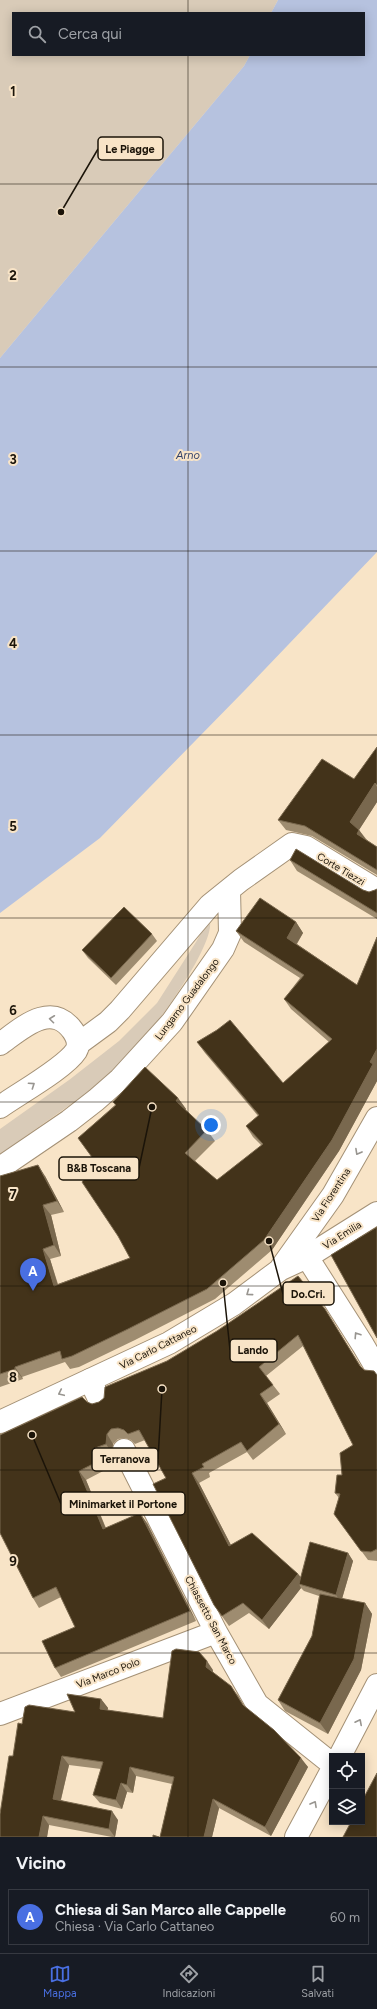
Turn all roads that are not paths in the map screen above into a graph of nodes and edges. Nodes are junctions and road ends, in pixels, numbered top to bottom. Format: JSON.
{"nodes":[{"id":1,"x":229,"y":890,"type":"junction"},
{"id":2,"x":377,"y":890,"type":"edge"},
{"id":3,"x":0,"y":1044,"type":"edge"},
{"id":4,"x":78,"y":1044,"type":"junction"},
{"id":5,"x":0,"y":1107,"type":"edge"},
{"id":6,"x":377,"y":1118,"type":"edge"},
{"id":7,"x":0,"y":1168,"type":"edge"},
{"id":8,"x":377,"y":1213,"type":"edge"},
{"id":9,"x":306,"y":1257,"type":"junction"},
{"id":10,"x":280,"y":1269,"type":"junction"},
{"id":11,"x":377,"y":1369,"type":"edge"},
{"id":12,"x":90,"y":1380,"type":"junction"},
{"id":13,"x":100,"y":1401,"type":"edge"},
{"id":14,"x":0,"y":1422,"type":"edge"},
{"id":15,"x":124,"y":1450,"type":"dead end"},
{"id":16,"x":216,"y":1632,"type":"junction"},
{"id":17,"x":377,"y":1685,"type":"edge"},
{"id":18,"x":0,"y":1714,"type":"edge"},
{"id":19,"x":342,"y":1753,"type":"edge"},
{"id":20,"x":329,"y":1762,"type":"edge"},
{"id":21,"x":329,"y":1776,"type":"edge"},
{"id":22,"x":296,"y":1837,"type":"edge"}],
"edges":[{"from":1,"to":2,"type":"street","name":"Corte Tiezzi"},
{"from":1,"to":4,"type":"street"},
{"from":1,"to":7,"type":"street","name":"Lungarno Guadalongo"},
{"from":4,"to":3,"type":"street","one_way":true},
{"from":5,"to":4,"type":"street","one_way":true},
{"from":6,"to":10,"type":"street","name":"Via Fiorentina","one_way":true},
{"from":8,"to":9,"type":"street","name":"Via Emilia"},
{"from":9,"to":10,"type":"street","name":"Via Carlo Cattaneo"},
{"from":11,"to":9,"type":"street","one_way":true},
{"from":10,"to":12,"type":"street","name":"Via Carlo Cattaneo","one_way":true},
{"from":12,"to":13,"type":"street"},
{"from":12,"to":14,"type":"street","name":"Via Carlo Cattaneo","one_way":true},
{"from":15,"to":16,"type":"street","name":"Chiassetto San Marco"},
{"from":16,"to":18,"type":"street","name":"Via Marco Polo"},
{"from":16,"to":20,"type":"street","name":"Chiassetto San Marco"},
{"from":19,"to":17,"type":"street","one_way":true},
{"from":22,"to":21,"type":"street","one_way":true}]}
